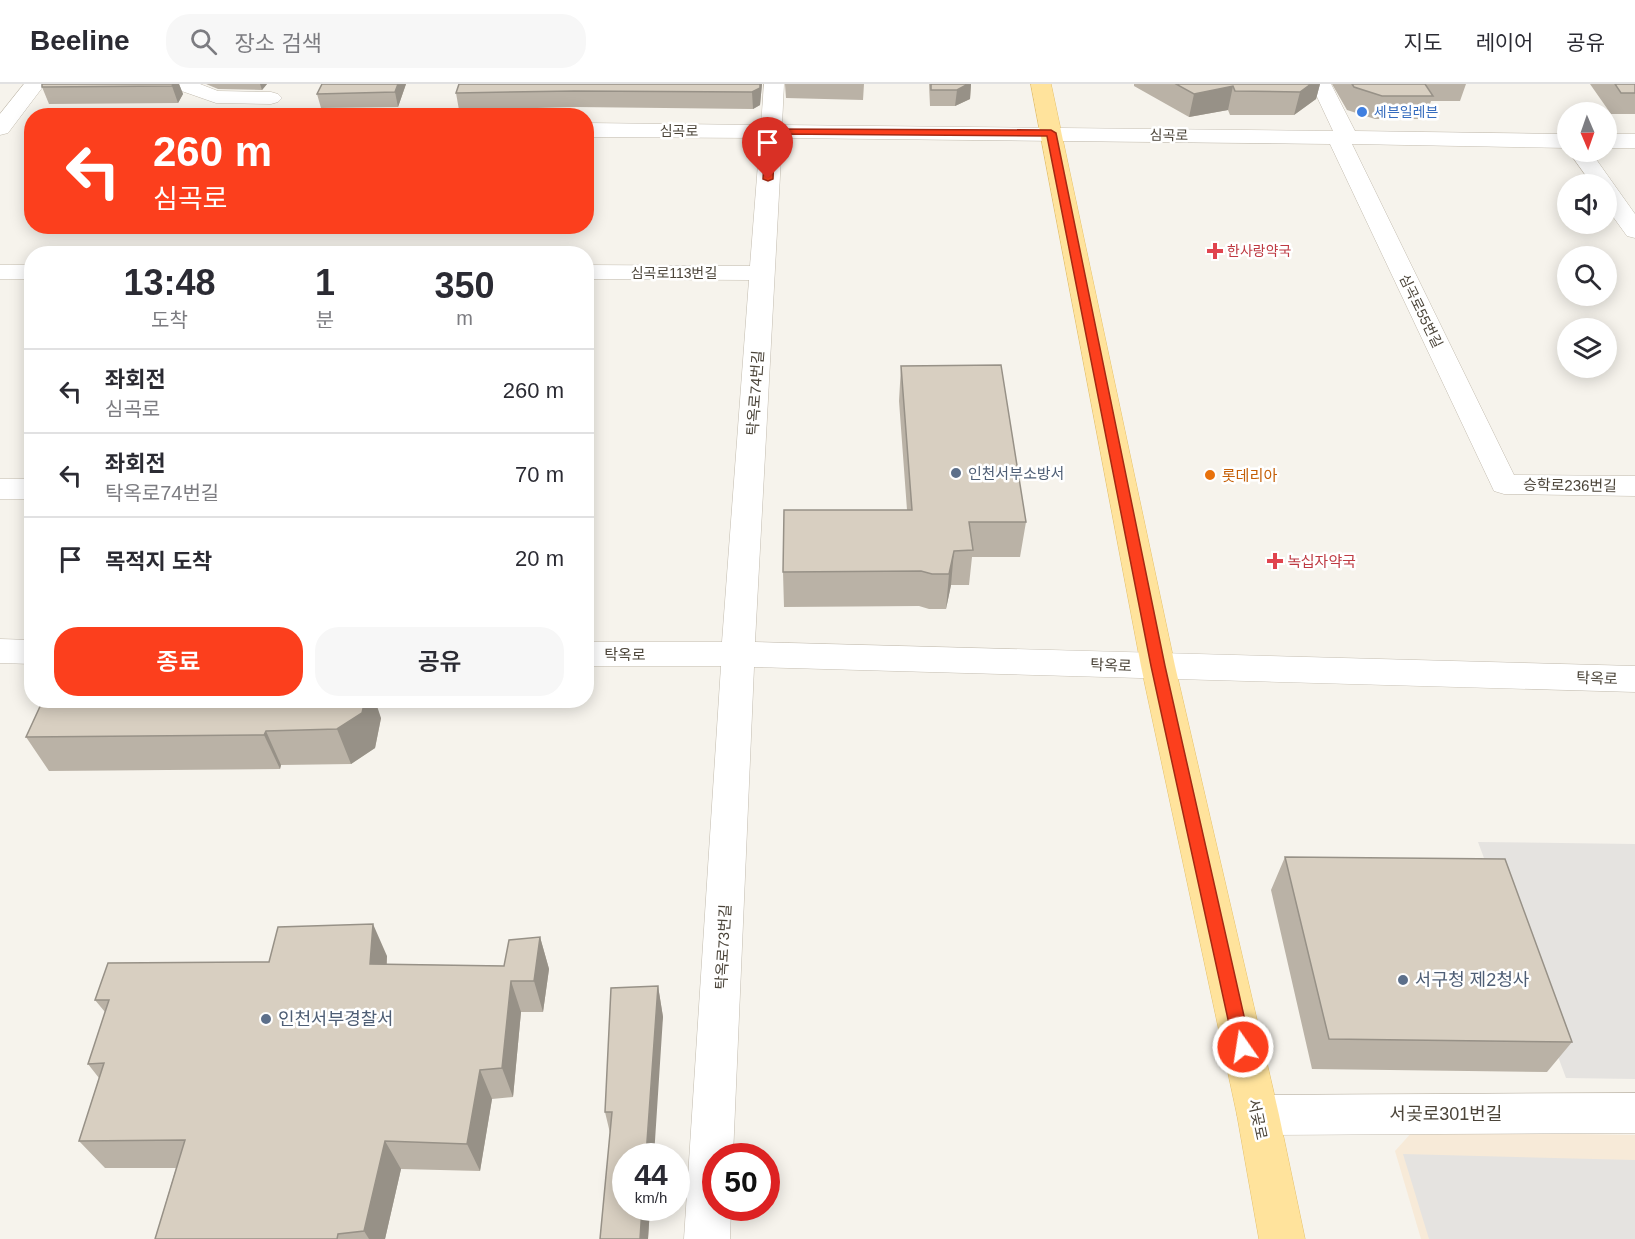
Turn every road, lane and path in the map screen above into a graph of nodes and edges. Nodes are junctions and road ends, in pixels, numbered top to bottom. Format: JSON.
{"nodes":[{"id":1,"x":35,"y":84,"type":"edge"},
{"id":2,"x":180,"y":84,"type":"edge"},
{"id":3,"x":774,"y":84,"type":"edge"},
{"id":4,"x":1041,"y":84,"type":"edge"},
{"id":5,"x":1321,"y":84,"type":"edge"},
{"id":6,"x":276,"y":91,"type":"edge"},
{"id":7,"x":288,"y":108,"type":"edge"},
{"id":8,"x":0,"y":127,"type":"edge"},
{"id":9,"x":24,"y":127,"type":"edge"},
{"id":10,"x":594,"y":130,"type":"edge"},
{"id":11,"x":771,"y":132,"type":"junction"},
{"id":12,"x":1051,"y":133,"type":"junction"},
{"id":13,"x":1343,"y":137,"type":"junction"},
{"id":14,"x":1557,"y":141,"type":"edge"},
{"id":15,"x":1617,"y":141,"type":"edge"},
{"id":16,"x":1635,"y":141,"type":"edge"},
{"id":17,"x":1617,"y":206,"type":"edge"},
{"id":18,"x":1635,"y":231,"type":"edge"},
{"id":19,"x":0,"y":272,"type":"edge"},
{"id":20,"x":24,"y":272,"type":"edge"},
{"id":21,"x":594,"y":273,"type":"edge"},
{"id":22,"x":762,"y":273,"type":"junction"},
{"id":23,"x":1504,"y":484,"type":"joint"},
{"id":24,"x":1635,"y":486,"type":"edge"},
{"id":25,"x":0,"y":489,"type":"edge"},
{"id":26,"x":24,"y":489,"type":"edge"},
{"id":27,"x":594,"y":654,"type":"edge"},
{"id":28,"x":738,"y":654,"type":"junction"},
{"id":29,"x":1158,"y":666,"type":"junction"},
{"id":30,"x":1635,"y":680,"type":"edge"},
{"id":31,"x":1635,"y":1113,"type":"edge"},
{"id":32,"x":1258,"y":1115,"type":"junction"},
{"id":33,"x":707,"y":1239,"type":"edge"},
{"id":34,"x":1282,"y":1239,"type":"edge"}],
"edges":[{"from":1,"to":8,"type":"street"},
{"from":2,"to":6,"type":"street"},
{"from":3,"to":11,"type":"street"},
{"from":4,"to":12,"type":"main road","name":"서곶로"},
{"from":5,"to":13,"type":"street","name":"심곡로55번길"},
{"from":6,"to":7,"type":"street"},
{"from":8,"to":9,"type":"street"},
{"from":10,"to":11,"type":"street","name":"심곡로"},
{"from":11,"to":12,"type":"street","name":"심곡로"},
{"from":11,"to":22,"type":"street","name":"탁옥로74번길"},
{"from":12,"to":13,"type":"street","name":"심곡로"},
{"from":12,"to":29,"type":"main road","name":"서곶로"},
{"from":13,"to":14,"type":"street","name":"심곡로"},
{"from":13,"to":23,"type":"street","name":"심곡로55번길"},
{"from":15,"to":16,"type":"street"},
{"from":17,"to":18,"type":"street"},
{"from":19,"to":20,"type":"street"},
{"from":21,"to":22,"type":"street","name":"심곡로113번길"},
{"from":22,"to":28,"type":"street","name":"탁옥로74번길"},
{"from":23,"to":24,"type":"street","name":"승학로236번길"},
{"from":25,"to":26,"type":"street"},
{"from":27,"to":28,"type":"street","name":"탁옥로"},
{"from":28,"to":29,"type":"street","name":"탁옥로"},
{"from":28,"to":33,"type":"street","name":"탁옥로73번길"},
{"from":29,"to":30,"type":"street","name":"탁옥로"},
{"from":29,"to":32,"type":"main road","name":"서곶로"},
{"from":31,"to":32,"type":"street","name":"서곶로301번길"},
{"from":32,"to":34,"type":"main road","name":"서곶로"}]}
